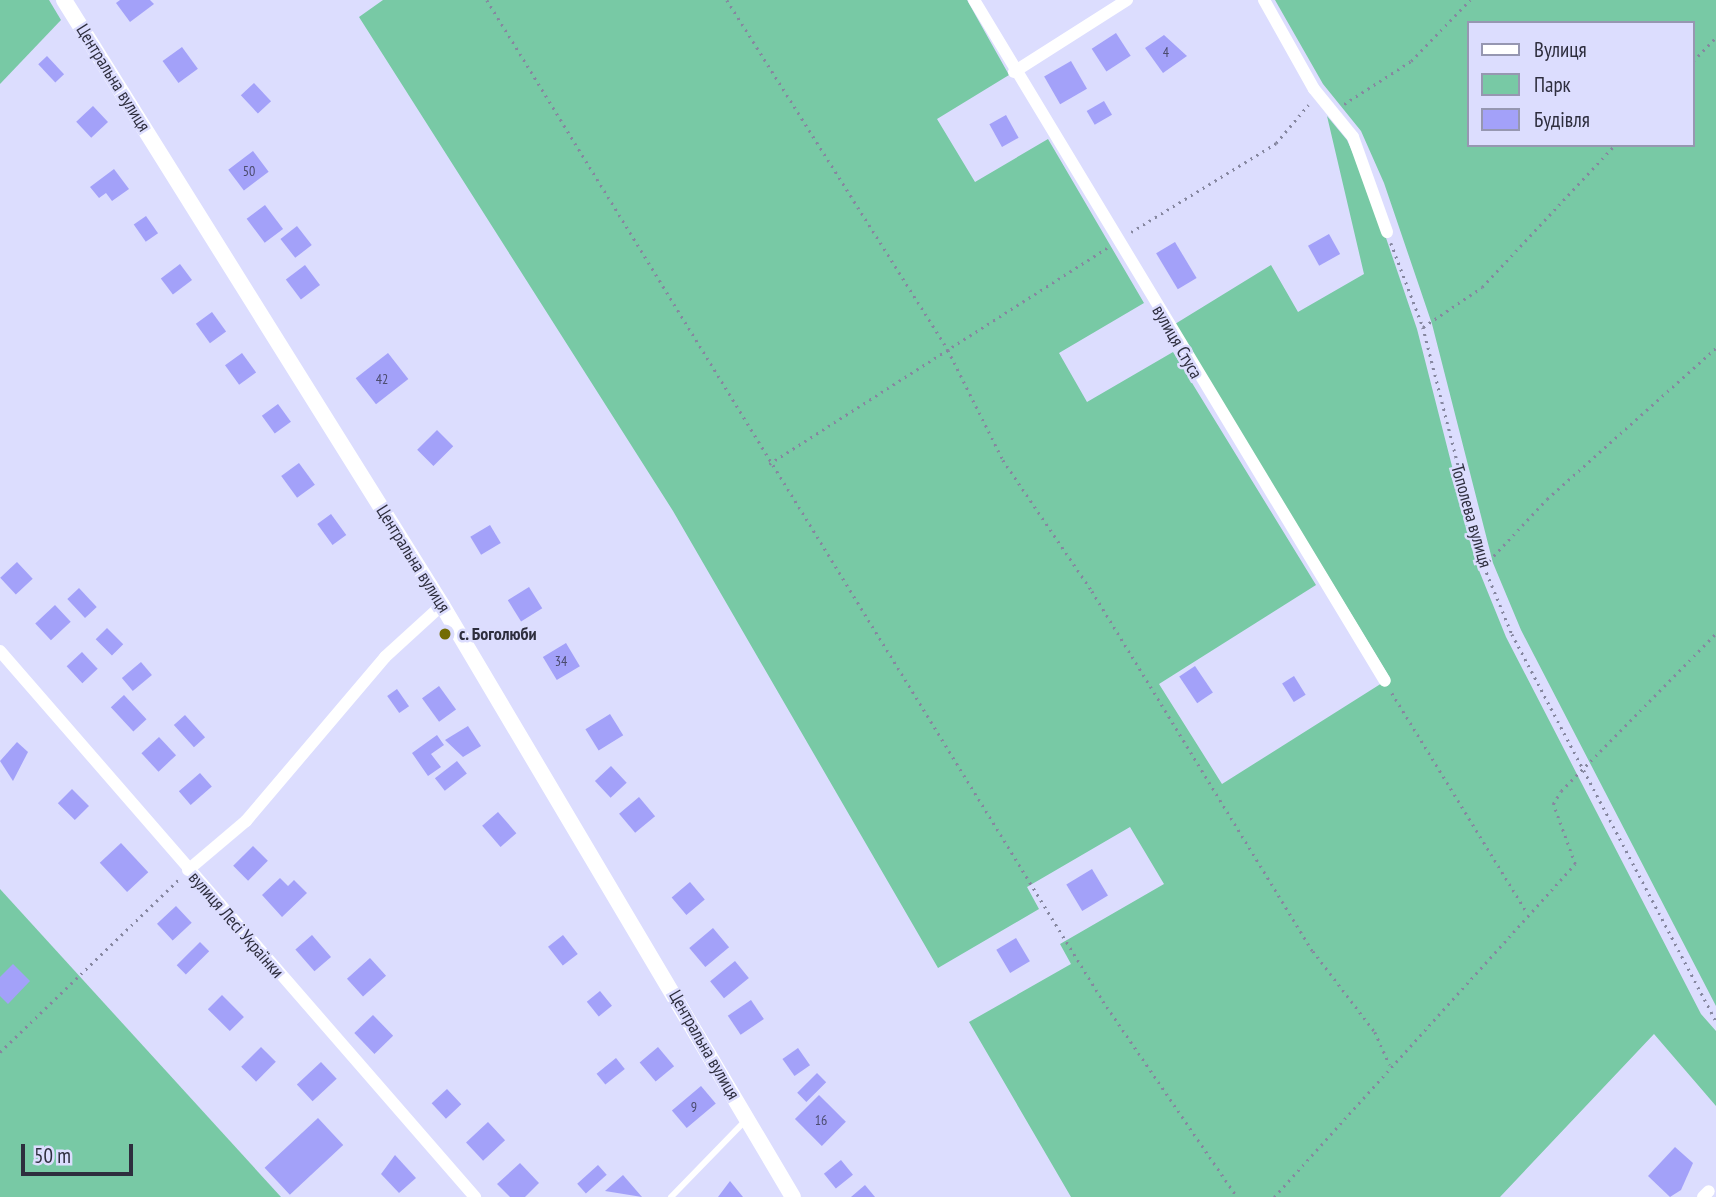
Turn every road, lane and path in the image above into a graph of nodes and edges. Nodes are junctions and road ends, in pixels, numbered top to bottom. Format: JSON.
{"nodes":[{"id":1,"x":64,"y":0,"type":"edge"},
{"id":2,"x":487,"y":0,"type":"edge"},
{"id":3,"x":727,"y":0,"type":"edge"},
{"id":4,"x":974,"y":0,"type":"edge"},
{"id":5,"x":1127,"y":0,"type":"edge"},
{"id":6,"x":1264,"y":0,"type":"edge"},
{"id":7,"x":1470,"y":0,"type":"edge"},
{"id":8,"x":1716,"y":37,"type":"edge"},
{"id":9,"x":1695,"y":59,"type":"edge"},
{"id":10,"x":1014,"y":72,"type":"junction"},
{"id":11,"x":1314,"y":89,"type":"junction"},
{"id":12,"x":1332,"y":112,"type":"junction"},
{"id":13,"x":1613,"y":147,"type":"edge"},
{"id":14,"x":1387,"y":232,"type":"joint"},
{"id":15,"x":1119,"y":240,"type":"junction"},
{"id":16,"x":1423,"y":327,"type":"junction"},
{"id":17,"x":1716,"y":348,"type":"edge"},
{"id":18,"x":948,"y":350,"type":"junction"},
{"id":19,"x":769,"y":464,"type":"junction"},
{"id":20,"x":1484,"y":566,"type":"junction"},
{"id":21,"x":442,"y":606,"type":"junction"},
{"id":22,"x":1716,"y":633,"type":"edge"},
{"id":23,"x":0,"y":650,"type":"edge"},
{"id":24,"x":1385,"y":681,"type":"joint"},
{"id":25,"x":1586,"y":770,"type":"junction"},
{"id":26,"x":188,"y":870,"type":"junction"},
{"id":27,"x":1527,"y":912,"type":"junction"},
{"id":28,"x":1716,"y":1020,"type":"edge"},
{"id":29,"x":0,"y":1052,"type":"edge"},
{"id":30,"x":1390,"y":1065,"type":"junction"},
{"id":31,"x":747,"y":1119,"type":"junction"},
{"id":32,"x":475,"y":1197,"type":"edge"},
{"id":33,"x":671,"y":1197,"type":"edge"},
{"id":34,"x":793,"y":1197,"type":"edge"},
{"id":35,"x":1237,"y":1197,"type":"edge"},
{"id":36,"x":1274,"y":1197,"type":"edge"}],
"edges":[{"from":1,"to":21,"type":"street","name":"Центральна вулиця"},
{"from":2,"to":19,"type":"path"},
{"from":3,"to":18,"type":"path"},
{"from":4,"to":10,"type":"street","name":"вулиця Стуса"},
{"from":5,"to":10,"type":"street"},
{"from":6,"to":11,"type":"street"},
{"from":7,"to":12,"type":"path"},
{"from":8,"to":9,"type":"path"},
{"from":10,"to":15,"type":"street","name":"вулиця Стуса"},
{"from":11,"to":12,"type":"street"},
{"from":11,"to":15,"type":"path"},
{"from":12,"to":14,"type":"street"},
{"from":13,"to":16,"type":"path"},
{"from":14,"to":16,"type":"path","name":"Тополева вулиця"},
{"from":15,"to":18,"type":"path"},
{"from":15,"to":24,"type":"street","name":"вулиця Стуса"},
{"from":16,"to":20,"type":"path","name":"Тополева вулиця"},
{"from":17,"to":20,"type":"path"},
{"from":18,"to":19,"type":"path"},
{"from":18,"to":30,"type":"path"},
{"from":19,"to":35,"type":"path"},
{"from":20,"to":25,"type":"path","name":"Тополева вулиця"},
{"from":21,"to":26,"type":"street"},
{"from":21,"to":31,"type":"street","name":"Центральна вулиця"},
{"from":22,"to":25,"type":"path"},
{"from":23,"to":26,"type":"street","name":"вулиця Лесі Українки"},
{"from":24,"to":27,"type":"path"},
{"from":25,"to":27,"type":"path"},
{"from":25,"to":28,"type":"path","name":"Тополева вулиця"},
{"from":26,"to":29,"type":"path"},
{"from":26,"to":32,"type":"street","name":"вулиця Лесі Українки"},
{"from":27,"to":30,"type":"path"},
{"from":30,"to":36,"type":"path"},
{"from":31,"to":33,"type":"lane"},
{"from":31,"to":34,"type":"street","name":"Центральна вулиця"}]}
